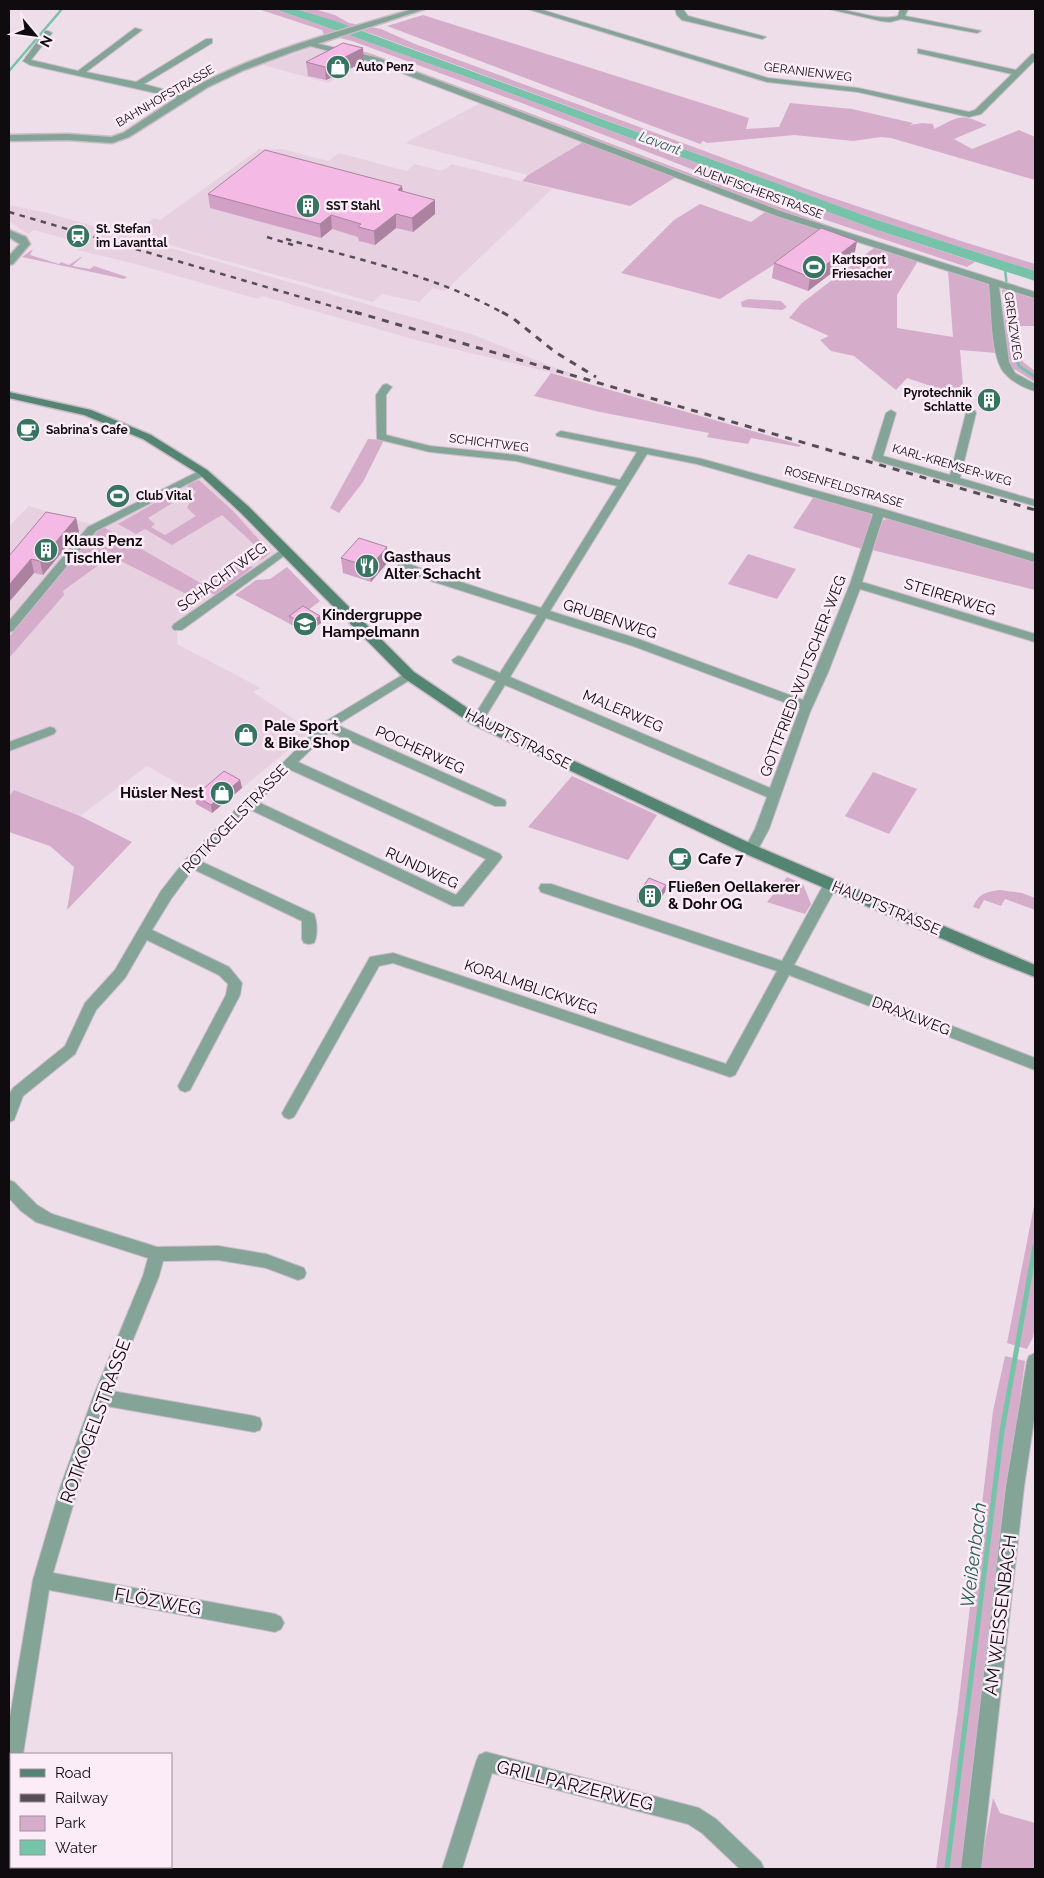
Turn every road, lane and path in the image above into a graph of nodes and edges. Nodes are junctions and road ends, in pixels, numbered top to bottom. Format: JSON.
{"nodes":[{"id":1,"x":421,"y":9,"type":"edge"},
{"id":2,"x":532,"y":9,"type":"edge"},
{"id":3,"x":679,"y":9,"type":"edge"},
{"id":4,"x":833,"y":9,"type":"edge"},
{"id":5,"x":902,"y":13,"type":"edge"},
{"id":6,"x":138,"y":30,"type":"dead end"},
{"id":7,"x":977,"y":31,"type":"dead end"},
{"id":8,"x":48,"y":33,"type":"dead end"},
{"id":9,"x":762,"y":36,"type":"dead end"},
{"id":10,"x":209,"y":41,"type":"dead end"},
{"id":11,"x":309,"y":43,"type":"junction"},
{"id":12,"x":921,"y":51,"type":"dead end"},
{"id":13,"x":1035,"y":56,"type":"edge"},
{"id":14,"x":1018,"y":73,"type":"junction"},
{"id":15,"x":80,"y":74,"type":"junction"},
{"id":16,"x":137,"y":85,"type":"junction"},
{"id":17,"x":184,"y":98,"type":"junction"},
{"id":18,"x":9,"y":138,"type":"edge"},
{"id":19,"x":9,"y":234,"type":"edge"},
{"id":20,"x":9,"y":262,"type":"edge"},
{"id":21,"x":997,"y":284,"type":"junction"},
{"id":22,"x":1035,"y":295,"type":"edge"},
{"id":23,"x":387,"y":387,"type":"dead end"},
{"id":24,"x":1035,"y":388,"type":"edge"},
{"id":25,"x":9,"y":395,"type":"edge"},
{"id":26,"x":891,"y":413,"type":"dead end"},
{"id":27,"x":971,"y":413,"type":"dead end"},
{"id":28,"x":561,"y":434,"type":"dead end"},
{"id":29,"x":381,"y":437,"type":"joint"},
{"id":30,"x":644,"y":450,"type":"junction"},
{"id":31,"x":203,"y":472,"type":"junction"},
{"id":32,"x":954,"y":480,"type":"junction"},
{"id":33,"x":622,"y":484,"type":"junction"},
{"id":34,"x":1035,"y":503,"type":"edge"},
{"id":35,"x":879,"y":511,"type":"junction"},
{"id":36,"x":284,"y":552,"type":"junction"},
{"id":37,"x":1035,"y":558,"type":"edge"},
{"id":38,"x":403,"y":565,"type":"dead end"},
{"id":39,"x":856,"y":584,"type":"junction"},
{"id":40,"x":543,"y":613,"type":"junction"},
{"id":41,"x":178,"y":627,"type":"dead end"},
{"id":42,"x":9,"y":628,"type":"edge"},
{"id":43,"x":1035,"y":638,"type":"edge"},
{"id":44,"x":458,"y":660,"type":"dead end"},
{"id":45,"x":409,"y":675,"type":"junction"},
{"id":46,"x":501,"y":679,"type":"junction"},
{"id":47,"x":806,"y":706,"type":"junction"},
{"id":48,"x":477,"y":721,"type":"junction"},
{"id":49,"x":326,"y":726,"type":"junction"},
{"id":50,"x":50,"y":731,"type":"dead end"},
{"id":51,"x":9,"y":747,"type":"edge"},
{"id":52,"x":288,"y":763,"type":"junction"},
{"id":53,"x":774,"y":794,"type":"junction"},
{"id":54,"x":500,"y":803,"type":"dead end"},
{"id":55,"x":250,"y":804,"type":"junction"},
{"id":56,"x":751,"y":850,"type":"junction"},
{"id":57,"x":191,"y":862,"type":"junction"},
{"id":58,"x":831,"y":884,"type":"junction"},
{"id":59,"x":546,"y":888,"type":"dead end"},
{"id":60,"x":143,"y":932,"type":"junction"},
{"id":61,"x":309,"y":939,"type":"dead end"},
{"id":62,"x":786,"y":968,"type":"junction"},
{"id":63,"x":1035,"y":971,"type":"edge"},
{"id":64,"x":1035,"y":1064,"type":"edge"},
{"id":65,"x":184,"y":1086,"type":"dead end"},
{"id":66,"x":289,"y":1113,"type":"dead end"},
{"id":67,"x":9,"y":1116,"type":"edge"},
{"id":68,"x":9,"y":1187,"type":"edge"},
{"id":69,"x":157,"y":1254,"type":"junction"},
{"id":70,"x":298,"y":1273,"type":"dead end"},
{"id":71,"x":1035,"y":1361,"type":"edge"},
{"id":72,"x":101,"y":1397,"type":"junction"},
{"id":73,"x":254,"y":1424,"type":"dead end"},
{"id":74,"x":42,"y":1580,"type":"junction"},
{"id":75,"x":275,"y":1623,"type":"dead end"},
{"id":76,"x":12,"y":1753,"type":"edge"},
{"id":77,"x":452,"y":1869,"type":"edge"},
{"id":78,"x":754,"y":1869,"type":"edge"},
{"id":79,"x":971,"y":1869,"type":"edge"}],
"edges":[{"from":1,"to":11,"type":"street","name":"BAHNHOFSTRASSE"},
{"from":2,"to":14,"type":"street","name":"GERANIENWEG"},
{"from":3,"to":9,"type":"street"},
{"from":4,"to":5,"type":"street"},
{"from":5,"to":7,"type":"street"},
{"from":6,"to":15,"type":"street"},
{"from":8,"to":15,"type":"street"},
{"from":10,"to":16,"type":"street"},
{"from":11,"to":17,"type":"street","name":"BAHNHOFSTRASSE"},
{"from":11,"to":21,"type":"street","name":"AUENFISCHERSTRASSE"},
{"from":12,"to":14,"type":"street"},
{"from":13,"to":14,"type":"street","name":"GERANIENWEG"},
{"from":15,"to":16,"type":"street"},
{"from":16,"to":17,"type":"street"},
{"from":17,"to":18,"type":"street","name":"BAHNHOFSTRASSE"},
{"from":19,"to":20,"type":"street"},
{"from":21,"to":22,"type":"street","name":"AUENFISCHERSTRASSE"},
{"from":21,"to":24,"type":"street","name":"GRENZWEG"},
{"from":23,"to":29,"type":"street"},
{"from":25,"to":31,"type":"main road","name":"HAUPTSTRASSE"},
{"from":26,"to":32,"type":"street","name":"KARL-KREMSER-WEG"},
{"from":27,"to":32,"type":"street"},
{"from":28,"to":30,"type":"street","name":"ROSENFELDSTRASSE"},
{"from":29,"to":33,"type":"street","name":"SCHICHTWEG"},
{"from":30,"to":33,"type":"street"},
{"from":30,"to":35,"type":"street","name":"ROSENFELDSTRASSE"},
{"from":31,"to":36,"type":"main road","name":"HAUPTSTRASSE"},
{"from":31,"to":42,"type":"street"},
{"from":32,"to":34,"type":"street","name":"KARL-KREMSER-WEG"},
{"from":33,"to":40,"type":"street"},
{"from":35,"to":37,"type":"street","name":"ROSENFELDSTRASSE"},
{"from":35,"to":39,"type":"street","name":"GOTTFRIED-WUTSCHER-WEG"},
{"from":36,"to":41,"type":"street","name":"SCHACHTWEG"},
{"from":36,"to":45,"type":"main road","name":"HAUPTSTRASSE"},
{"from":38,"to":40,"type":"street","name":"GRUBENWEG"},
{"from":39,"to":43,"type":"street","name":"STEIRERWEG"},
{"from":39,"to":47,"type":"street","name":"GOTTFRIED-WUTSCHER-WEG"},
{"from":40,"to":46,"type":"street"},
{"from":40,"to":47,"type":"street","name":"GRUBENWEG"},
{"from":44,"to":46,"type":"street","name":"MALERWEG"},
{"from":45,"to":48,"type":"main road","name":"HAUPTSTRASSE"},
{"from":45,"to":49,"type":"street","name":"ROTKOGELSTRASSE"},
{"from":46,"to":48,"type":"street"},
{"from":46,"to":53,"type":"street","name":"MALERWEG"},
{"from":47,"to":53,"type":"street","name":"GOTTFRIED-WUTSCHER-WEG"},
{"from":48,"to":56,"type":"main road","name":"HAUPTSTRASSE"},
{"from":49,"to":52,"type":"street","name":"ROTKOGELSTRASSE"},
{"from":49,"to":54,"type":"street","name":"POCHERWEG"},
{"from":50,"to":51,"type":"street"},
{"from":52,"to":55,"type":"street","name":"ROTKOGELSTRASSE"},
{"from":52,"to":55,"type":"street","name":"RUNDWEG"},
{"from":53,"to":56,"type":"street","name":"GOTTFRIED-WUTSCHER-WEG"},
{"from":55,"to":57,"type":"street","name":"ROTKOGELSTRASSE"},
{"from":56,"to":58,"type":"main road","name":"HAUPTSTRASSE"},
{"from":57,"to":60,"type":"street","name":"ROTKOGELSTRASSE"},
{"from":57,"to":61,"type":"street"},
{"from":58,"to":62,"type":"street","name":"KORALMBLICKWEG"},
{"from":58,"to":63,"type":"main road","name":"HAUPTSTRASSE"},
{"from":59,"to":62,"type":"street"},
{"from":60,"to":65,"type":"street"},
{"from":60,"to":67,"type":"street","name":"ROTKOGELSTRASSE"},
{"from":62,"to":64,"type":"street","name":"DRAXLWEG"},
{"from":62,"to":66,"type":"street","name":"KORALMBLICKWEG"},
{"from":68,"to":69,"type":"street"},
{"from":69,"to":70,"type":"street"},
{"from":69,"to":72,"type":"street","name":"ROTKOGELSTRASSE"},
{"from":71,"to":79,"type":"street","name":"AM WEISSENBACH"},
{"from":72,"to":73,"type":"street"},
{"from":72,"to":74,"type":"street","name":"ROTKOGELSTRASSE"},
{"from":74,"to":75,"type":"street","name":"FLÖZWEG"},
{"from":74,"to":76,"type":"street","name":"ROTKOGELSTRASSE"},
{"from":77,"to":78,"type":"street","name":"GRILLPARZERWEG"}]}
